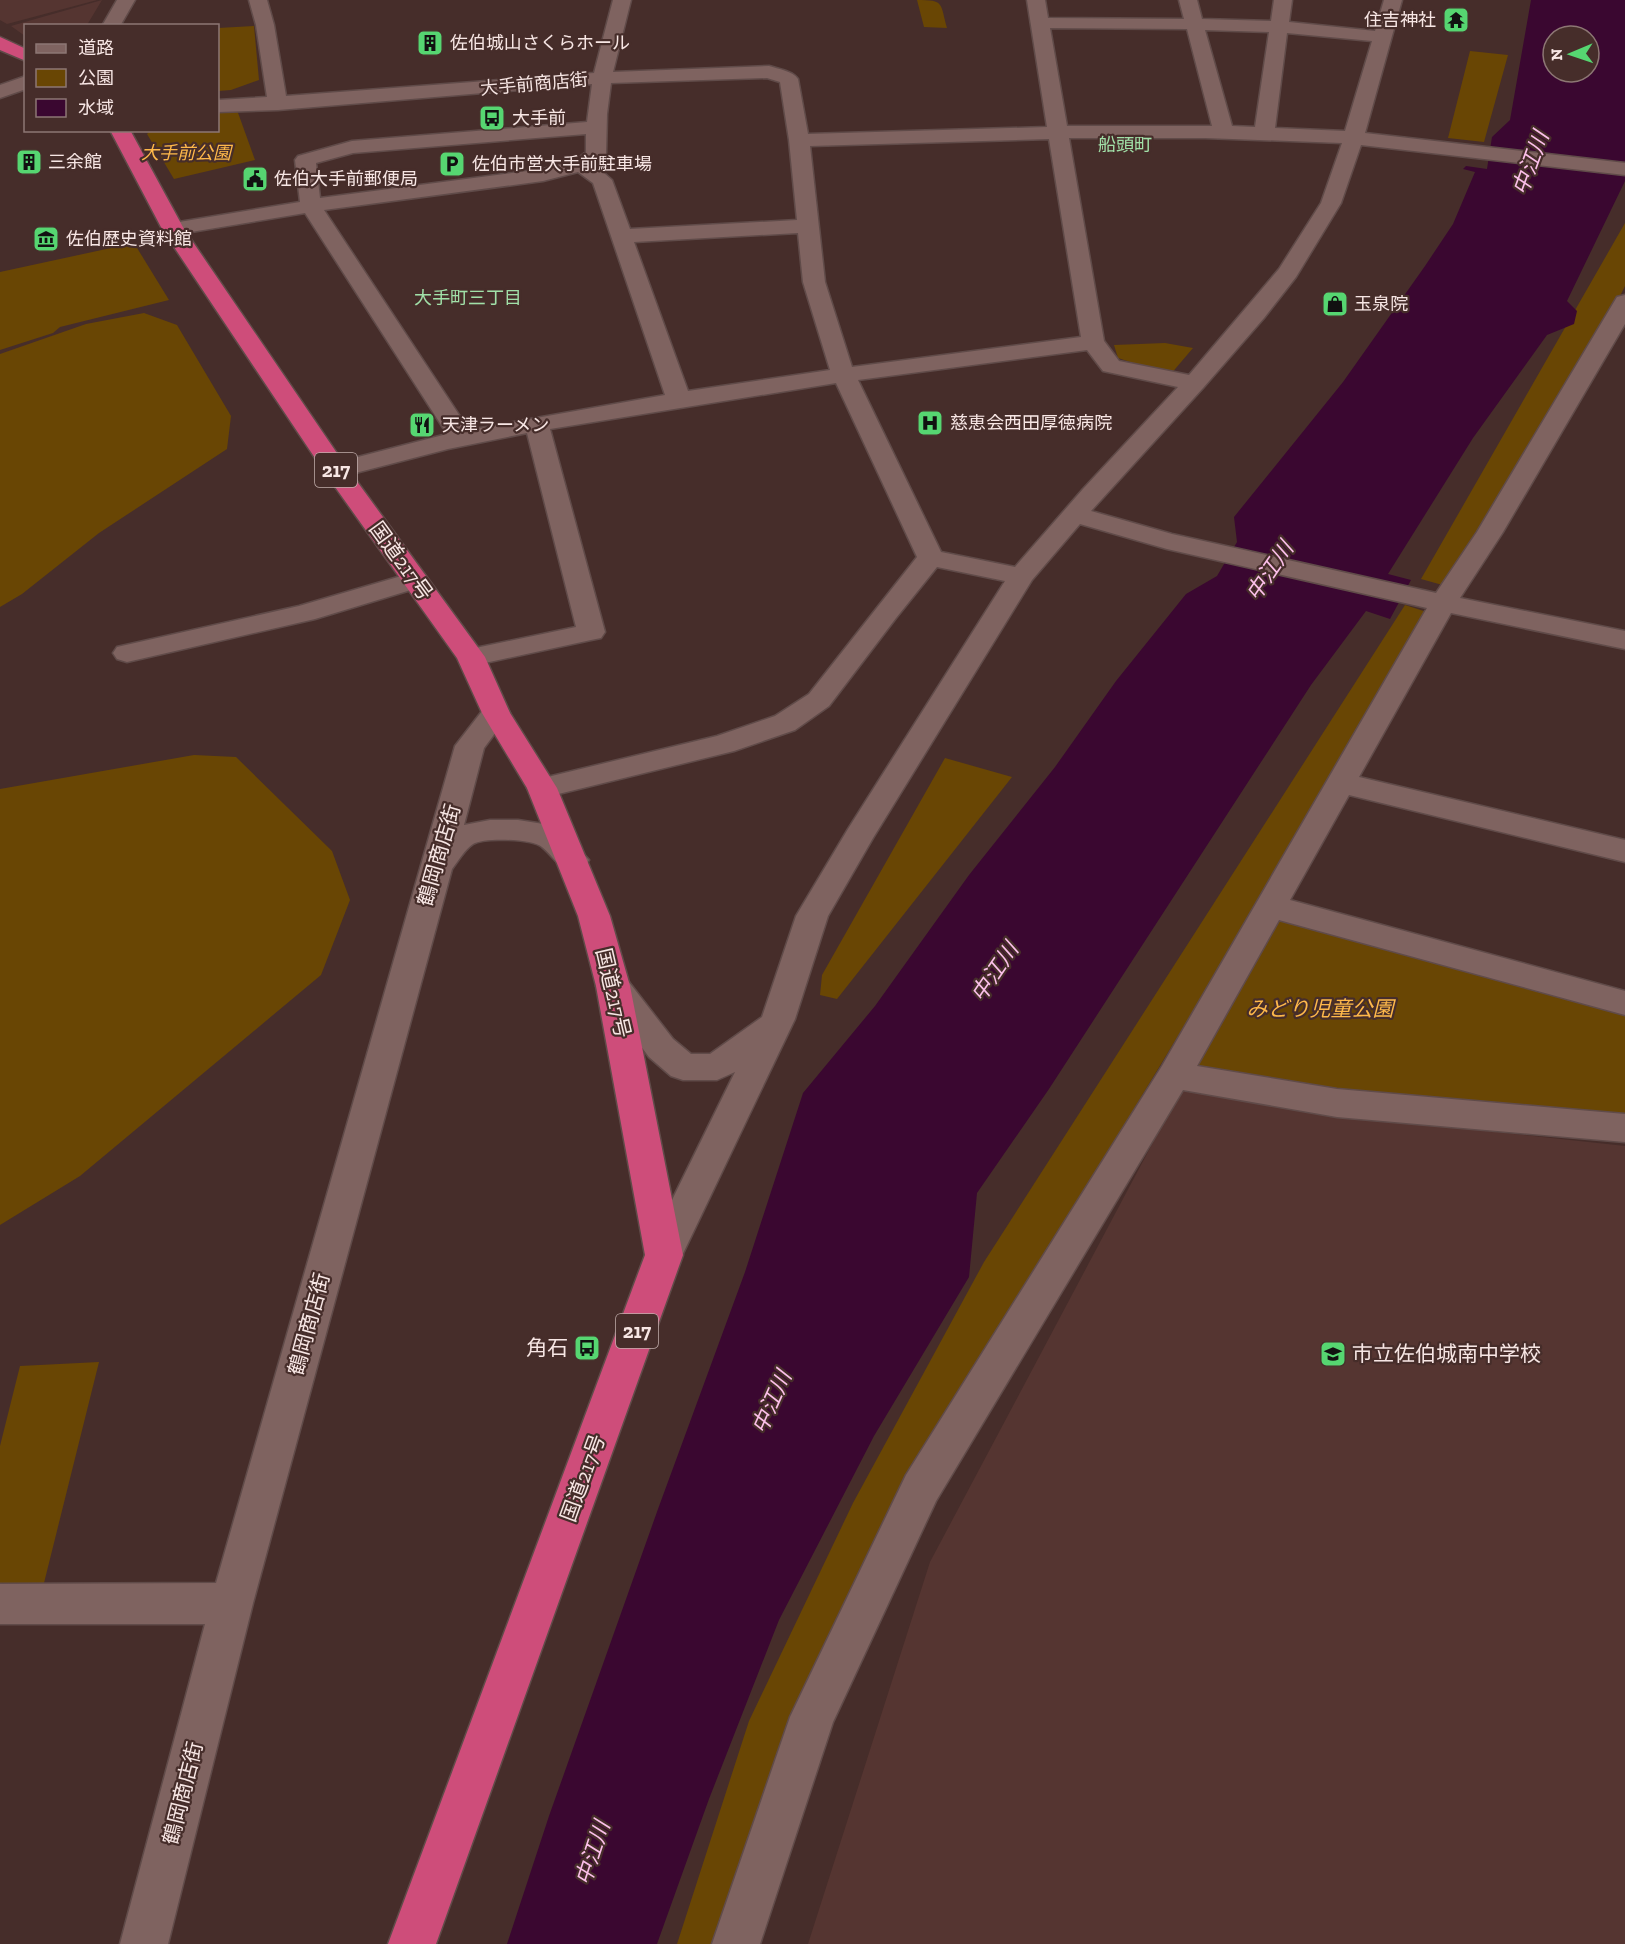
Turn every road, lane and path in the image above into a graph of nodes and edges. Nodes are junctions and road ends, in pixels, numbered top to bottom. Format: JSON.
{"nodes":[{"id":1,"x":126,"y":0,"type":"edge"},
{"id":2,"x":258,"y":0,"type":"edge"},
{"id":3,"x":622,"y":0,"type":"edge"},
{"id":4,"x":1036,"y":0,"type":"edge"},
{"id":5,"x":1188,"y":0,"type":"edge"},
{"id":6,"x":1283,"y":0,"type":"edge"},
{"id":7,"x":1393,"y":0,"type":"edge"},
{"id":8,"x":1040,"y":23,"type":"junction"},
{"id":9,"x":112,"y":24,"type":"edge"},
{"id":10,"x":1194,"y":24,"type":"junction"},
{"id":11,"x":1279,"y":27,"type":"junction"},
{"id":12,"x":1383,"y":37,"type":"junction"},
{"id":13,"x":0,"y":43,"type":"edge"},
{"id":14,"x":24,"y":56,"type":"edge"},
{"id":15,"x":601,"y":78,"type":"junction"},
{"id":16,"x":24,"y":83,"type":"edge"},
{"id":17,"x":0,"y":92,"type":"edge"},
{"id":18,"x":278,"y":104,"type":"junction"},
{"id":19,"x":219,"y":106,"type":"edge"},
{"id":20,"x":595,"y":127,"type":"junction"},
{"id":21,"x":121,"y":132,"type":"edge"},
{"id":22,"x":1264,"y":132,"type":"junction"},
{"id":23,"x":1057,"y":133,"type":"junction"},
{"id":24,"x":1224,"y":133,"type":"junction"},
{"id":25,"x":1354,"y":139,"type":"junction"},
{"id":26,"x":799,"y":140,"type":"junction"},
{"id":27,"x":352,"y":147,"type":"junction"},
{"id":28,"x":582,"y":165,"type":"junction"},
{"id":29,"x":1625,"y":169,"type":"edge"},
{"id":30,"x":310,"y":199,"type":"junction"},
{"id":31,"x":808,"y":226,"type":"junction"},
{"id":32,"x":173,"y":229,"type":"junction"},
{"id":33,"x":622,"y":236,"type":"junction"},
{"id":34,"x":1620,"y":321,"type":"edge"},
{"id":35,"x":1093,"y":342,"type":"junction"},
{"id":36,"x":843,"y":374,"type":"junction"},
{"id":37,"x":1195,"y":383,"type":"junction"},
{"id":38,"x":679,"y":399,"type":"junction"},
{"id":39,"x":537,"y":424,"type":"junction"},
{"id":40,"x":462,"y":438,"type":"junction"},
{"id":41,"x":336,"y":470,"type":"junction"},
{"id":42,"x":1075,"y":515,"type":"junction"},
{"id":43,"x":931,"y":558,"type":"junction"},
{"id":44,"x":1021,"y":576,"type":"junction"},
{"id":45,"x":415,"y":580,"type":"junction"},
{"id":46,"x":1431,"y":600,"type":"junction"},
{"id":47,"x":1625,"y":640,"type":"edge"},
{"id":48,"x":128,"y":653,"type":"dead end"},
{"id":49,"x":471,"y":657,"type":"junction"},
{"id":50,"x":496,"y":713,"type":"junction"},
{"id":51,"x":1340,"y":783,"type":"junction"},
{"id":52,"x":542,"y":788,"type":"junction"},
{"id":53,"x":1625,"y":851,"type":"edge"},
{"id":54,"x":573,"y":860,"type":"junction"},
{"id":55,"x":436,"y":866,"type":"junction"},
{"id":56,"x":1270,"y":906,"type":"junction"},
{"id":57,"x":613,"y":986,"type":"junction"},
{"id":58,"x":1625,"y":1004,"type":"edge"},
{"id":59,"x":778,"y":1019,"type":"junction"},
{"id":60,"x":1174,"y":1075,"type":"junction"},
{"id":61,"x":1625,"y":1128,"type":"edge"},
{"id":62,"x":664,"y":1255,"type":"junction"},
{"id":63,"x":232,"y":1603,"type":"junction"},
{"id":64,"x":0,"y":1604,"type":"edge"},
{"id":65,"x":144,"y":1944,"type":"edge"},
{"id":66,"x":412,"y":1944,"type":"edge"},
{"id":67,"x":736,"y":1944,"type":"edge"}],
"edges":[{"from":1,"to":9,"type":"street"},
{"from":2,"to":18,"type":"street"},
{"from":3,"to":15,"type":"street"},
{"from":4,"to":8,"type":"street"},
{"from":5,"to":10,"type":"street"},
{"from":6,"to":11,"type":"street"},
{"from":7,"to":12,"type":"street"},
{"from":8,"to":10,"type":"street"},
{"from":8,"to":23,"type":"street"},
{"from":10,"to":11,"type":"street"},
{"from":10,"to":24,"type":"street"},
{"from":11,"to":12,"type":"street"},
{"from":11,"to":22,"type":"street"},
{"from":12,"to":25,"type":"street"},
{"from":13,"to":14,"type":"highway"},
{"from":15,"to":18,"type":"street","name":"大手前商店街"},
{"from":15,"to":20,"type":"street"},
{"from":15,"to":26,"type":"street","name":"大手前商店街"},
{"from":16,"to":17,"type":"street"},
{"from":18,"to":19,"type":"street","name":"大手前商店街"},
{"from":20,"to":27,"type":"street"},
{"from":20,"to":28,"type":"street"},
{"from":21,"to":32,"type":"highway","name":"国道217号","number":"217"},
{"from":22,"to":24,"type":"street"},
{"from":22,"to":25,"type":"street"},
{"from":23,"to":24,"type":"street"},
{"from":23,"to":26,"type":"street"},
{"from":23,"to":35,"type":"street"},
{"from":25,"to":29,"type":"street"},
{"from":25,"to":37,"type":"street"},
{"from":26,"to":31,"type":"street"},
{"from":27,"to":30,"type":"street"},
{"from":27,"to":30,"type":"street"},
{"from":28,"to":30,"type":"street"},
{"from":28,"to":33,"type":"street"},
{"from":30,"to":32,"type":"street"},
{"from":30,"to":40,"type":"street"},
{"from":31,"to":33,"type":"street"},
{"from":31,"to":36,"type":"street"},
{"from":32,"to":41,"type":"highway","name":"国道217号","number":"217"},
{"from":33,"to":38,"type":"street"},
{"from":34,"to":46,"type":"street"},
{"from":35,"to":36,"type":"street"},
{"from":35,"to":37,"type":"street"},
{"from":36,"to":38,"type":"street"},
{"from":36,"to":43,"type":"street"},
{"from":37,"to":42,"type":"street"},
{"from":38,"to":39,"type":"street"},
{"from":39,"to":40,"type":"street"},
{"from":39,"to":49,"type":"street"},
{"from":40,"to":41,"type":"street"},
{"from":41,"to":45,"type":"highway","name":"国道217号","number":"217"},
{"from":42,"to":44,"type":"street"},
{"from":42,"to":46,"type":"street"},
{"from":43,"to":44,"type":"street"},
{"from":43,"to":52,"type":"street"},
{"from":44,"to":59,"type":"street"},
{"from":45,"to":48,"type":"street"},
{"from":45,"to":49,"type":"highway","name":"国道217号","number":"217"},
{"from":46,"to":47,"type":"street"},
{"from":46,"to":51,"type":"street"},
{"from":49,"to":50,"type":"highway","name":"国道217号","number":"217"},
{"from":50,"to":52,"type":"highway","name":"国道217号","number":"217"},
{"from":50,"to":55,"type":"street","name":"鶴岡商店街"},
{"from":51,"to":53,"type":"street"},
{"from":51,"to":56,"type":"street"},
{"from":52,"to":54,"type":"highway","name":"国道217号","number":"217"},
{"from":54,"to":55,"type":"street"},
{"from":54,"to":57,"type":"highway","name":"国道217号","number":"217"},
{"from":55,"to":63,"type":"street","name":"鶴岡商店街"},
{"from":56,"to":58,"type":"street"},
{"from":56,"to":60,"type":"street"},
{"from":57,"to":59,"type":"street"},
{"from":57,"to":62,"type":"highway","name":"国道217号","number":"217"},
{"from":59,"to":62,"type":"street"},
{"from":60,"to":61,"type":"street"},
{"from":60,"to":67,"type":"street"},
{"from":62,"to":66,"type":"highway","name":"国道217号","number":"217"},
{"from":63,"to":64,"type":"street"},
{"from":63,"to":65,"type":"street","name":"鶴岡商店街"}]}
